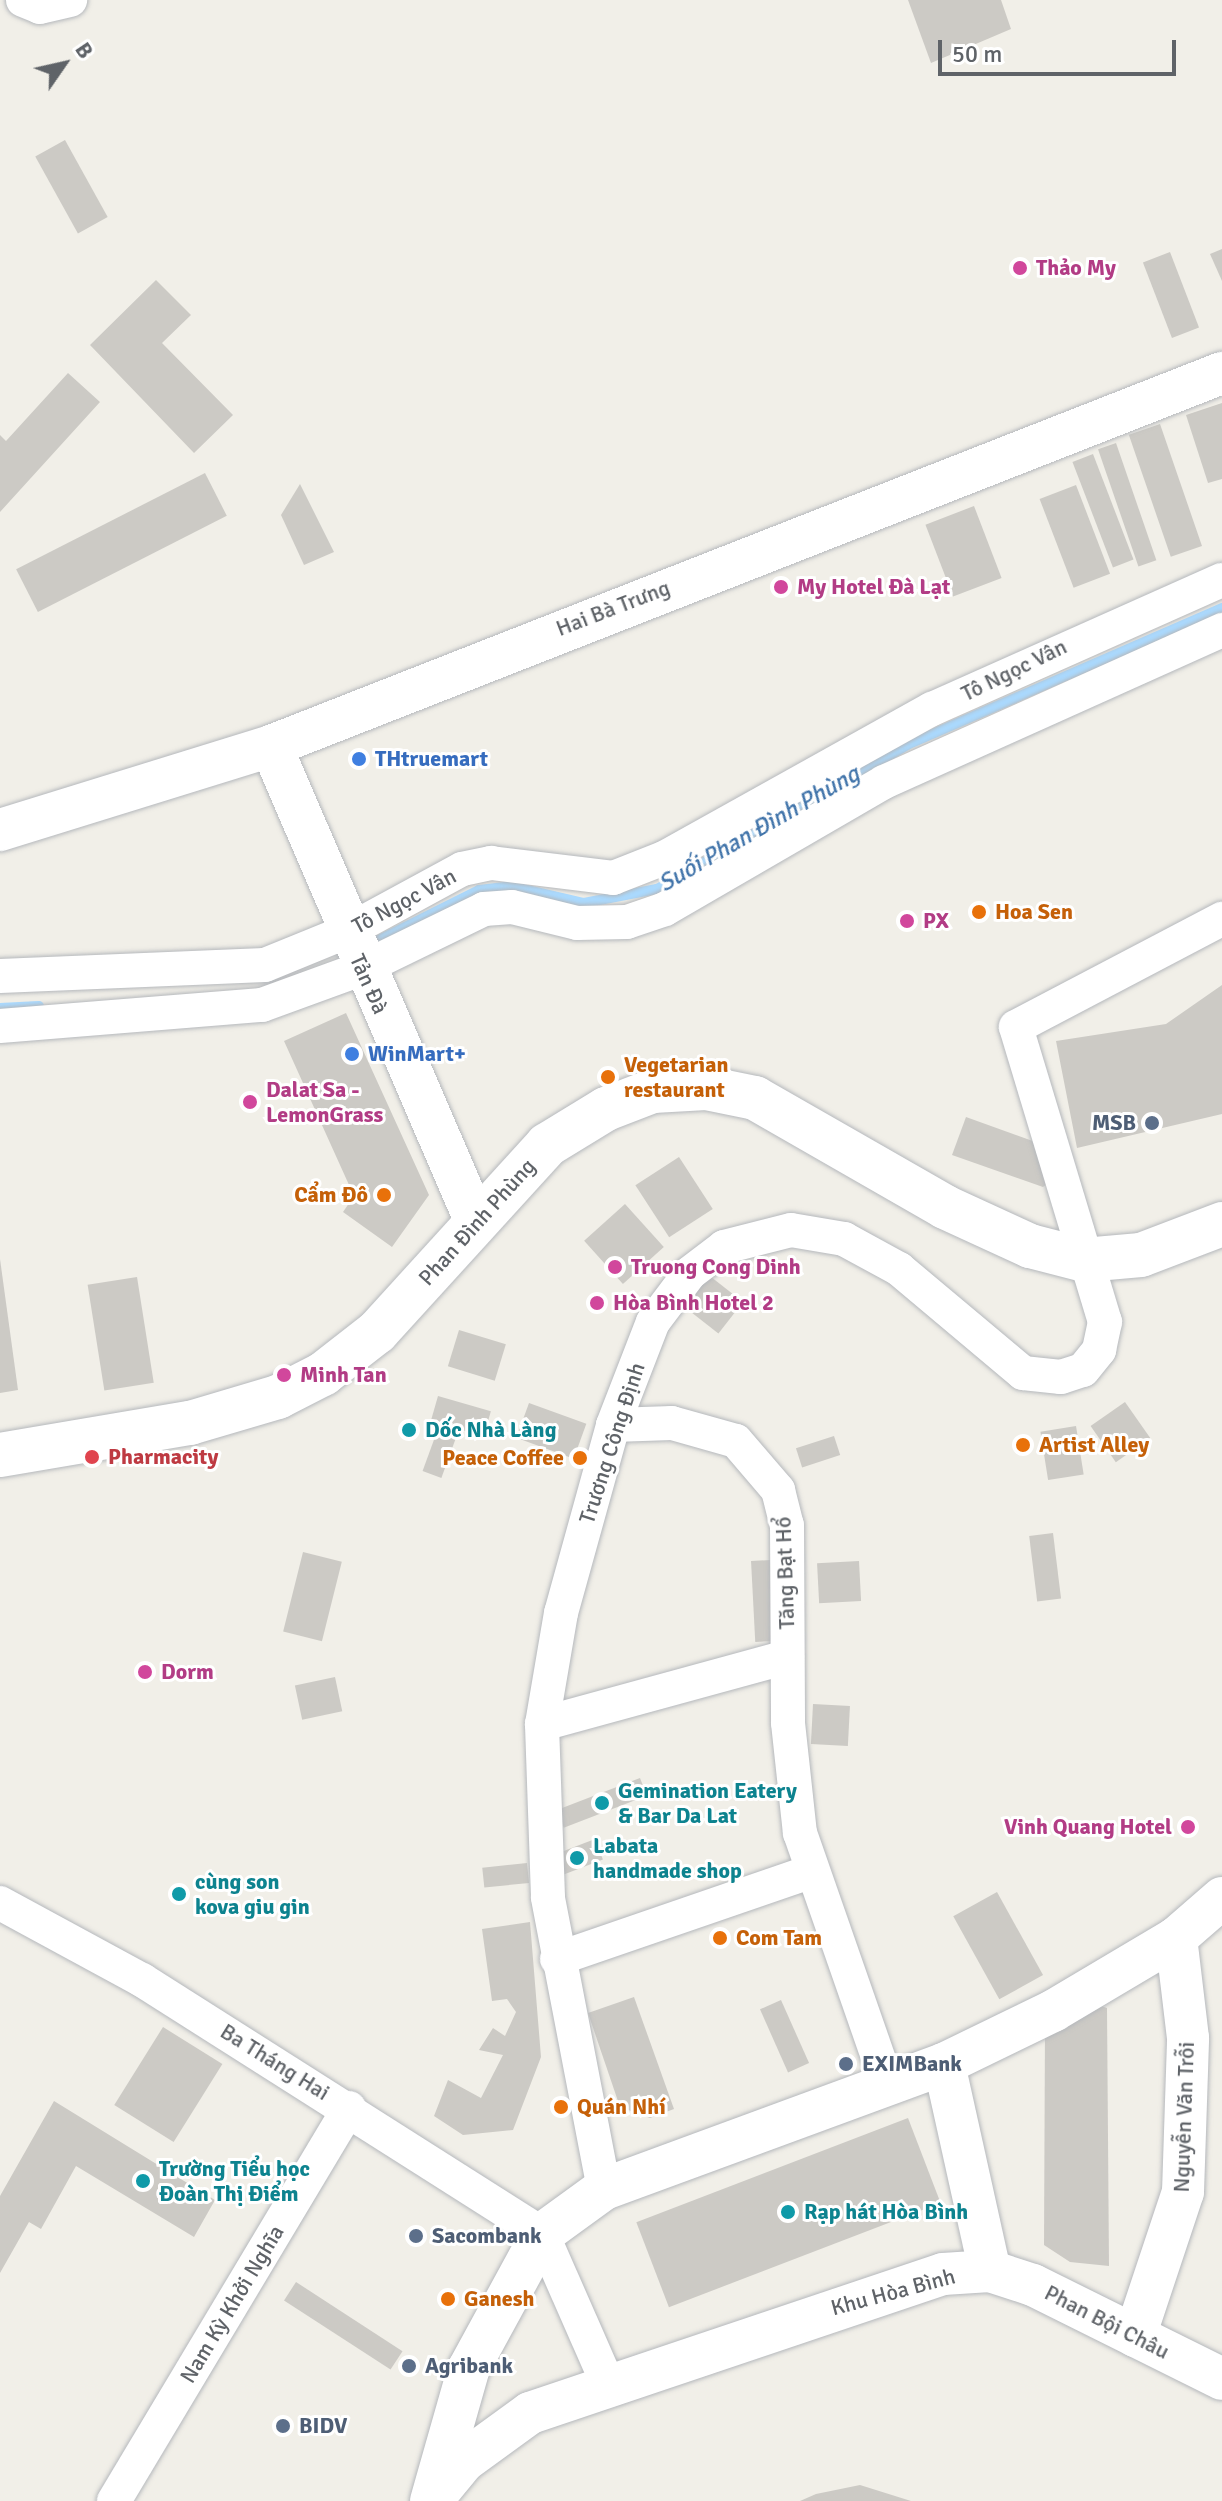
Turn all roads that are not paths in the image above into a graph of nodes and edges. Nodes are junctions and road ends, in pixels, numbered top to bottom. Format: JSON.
{"nodes":[{"id":1,"x":23,"y":0,"type":"edge"},
{"id":2,"x":70,"y":0,"type":"edge"},
{"id":3,"x":1222,"y":373,"type":"edge"},
{"id":4,"x":1222,"y":580,"type":"edge"},
{"id":5,"x":1222,"y":630,"type":"edge"},
{"id":6,"x":271,"y":746,"type":"junction"},
{"id":7,"x":0,"y":830,"type":"edge"},
{"id":8,"x":1222,"y":919,"type":"edge"},
{"id":9,"x":354,"y":951,"type":"junction"},
{"id":10,"x":0,"y":976,"type":"edge"},
{"id":11,"x":0,"y":1026,"type":"edge"},
{"id":12,"x":475,"y":1220,"type":"junction"},
{"id":13,"x":1222,"y":1224,"type":"edge"},
{"id":14,"x":1084,"y":1260,"type":"junction"},
{"id":15,"x":613,"y":1425,"type":"junction"},
{"id":16,"x":0,"y":1455,"type":"edge"},
{"id":17,"x":787,"y":1657,"type":"junction"},
{"id":18,"x":542,"y":1724,"type":"junction"},
{"id":19,"x":810,"y":1872,"type":"junction"},
{"id":20,"x":1222,"y":1898,"type":"edge"},
{"id":21,"x":0,"y":1903,"type":"edge"},
{"id":22,"x":1176,"y":1938,"type":"junction"},
{"id":23,"x":557,"y":1959,"type":"junction"},
{"id":24,"x":944,"y":2064,"type":"junction"},
{"id":25,"x":888,"y":2085,"type":"junction"},
{"id":26,"x":349,"y":2108,"type":"junction"},
{"id":27,"x":604,"y":2189,"type":"junction"},
{"id":28,"x":542,"y":2234,"type":"junction"},
{"id":29,"x":990,"y":2271,"type":"junction"},
{"id":30,"x":1135,"y":2336,"type":"junction"},
{"id":31,"x":1222,"y":2379,"type":"edge"},
{"id":32,"x":607,"y":2382,"type":"junction"},
{"id":33,"x":114,"y":2501,"type":"edge"},
{"id":34,"x":431,"y":2501,"type":"edge"}],
"edges":[{"from":1,"to":2,"type":"street"},
{"from":3,"to":6,"type":"street","name":"Hai Bà Trưng"},
{"from":4,"to":9,"type":"street","name":"Tô Ngọc Vân"},
{"from":5,"to":9,"type":"street","name":"Tô Ngọc Vân"},
{"from":6,"to":7,"type":"street","name":"Hai Bà Trưng"},
{"from":6,"to":9,"type":"street","name":"Tản Đà"},
{"from":8,"to":14,"type":"street"},
{"from":9,"to":10,"type":"street","name":"Tô Ngọc Vân"},
{"from":9,"to":11,"type":"street","name":"Tô Ngọc Vân"},
{"from":9,"to":12,"type":"street","name":"Tản Đà"},
{"from":12,"to":14,"type":"main road","name":"Phan Đình Phùng"},
{"from":12,"to":16,"type":"main road","name":"Phan Đình Phùng"},
{"from":13,"to":14,"type":"main road","name":"Phan Đình Phùng"},
{"from":14,"to":15,"type":"street","name":"Trương Công Định"},
{"from":15,"to":17,"type":"street","name":"Tăng Bạt Hổ"},
{"from":15,"to":18,"type":"street","name":"Trương Công Định"},
{"from":17,"to":18,"type":"street","name":"Tăng Bạt Hổ"},
{"from":17,"to":19,"type":"street","name":"Tăng Bạt Hổ"},
{"from":18,"to":23,"type":"street","name":"Trương Công Định"},
{"from":19,"to":23,"type":"street"},
{"from":19,"to":25,"type":"street","name":"Tăng Bạt Hổ"},
{"from":20,"to":22,"type":"street"},
{"from":21,"to":26,"type":"street","name":"Ba Tháng Hai"},
{"from":22,"to":24,"type":"street"},
{"from":22,"to":30,"type":"street","name":"Nguyễn Văn Trỗi"},
{"from":23,"to":27,"type":"street","name":"Trương Công Định"},
{"from":24,"to":25,"type":"street"},
{"from":24,"to":29,"type":"street"},
{"from":25,"to":27,"type":"street"},
{"from":26,"to":28,"type":"street","name":"Ba Tháng Hai"},
{"from":26,"to":33,"type":"street","name":"Nam Kỳ Khởi Nghĩa"},
{"from":27,"to":28,"type":"street"},
{"from":28,"to":32,"type":"street"},
{"from":28,"to":34,"type":"street"},
{"from":29,"to":30,"type":"street","name":"Phan Bội Châu"},
{"from":29,"to":32,"type":"street","name":"Khu Hòa Bình"},
{"from":30,"to":31,"type":"street","name":"Phan Bội Châu"},
{"from":32,"to":34,"type":"street","name":"Khu Hòa Bình"}]}
